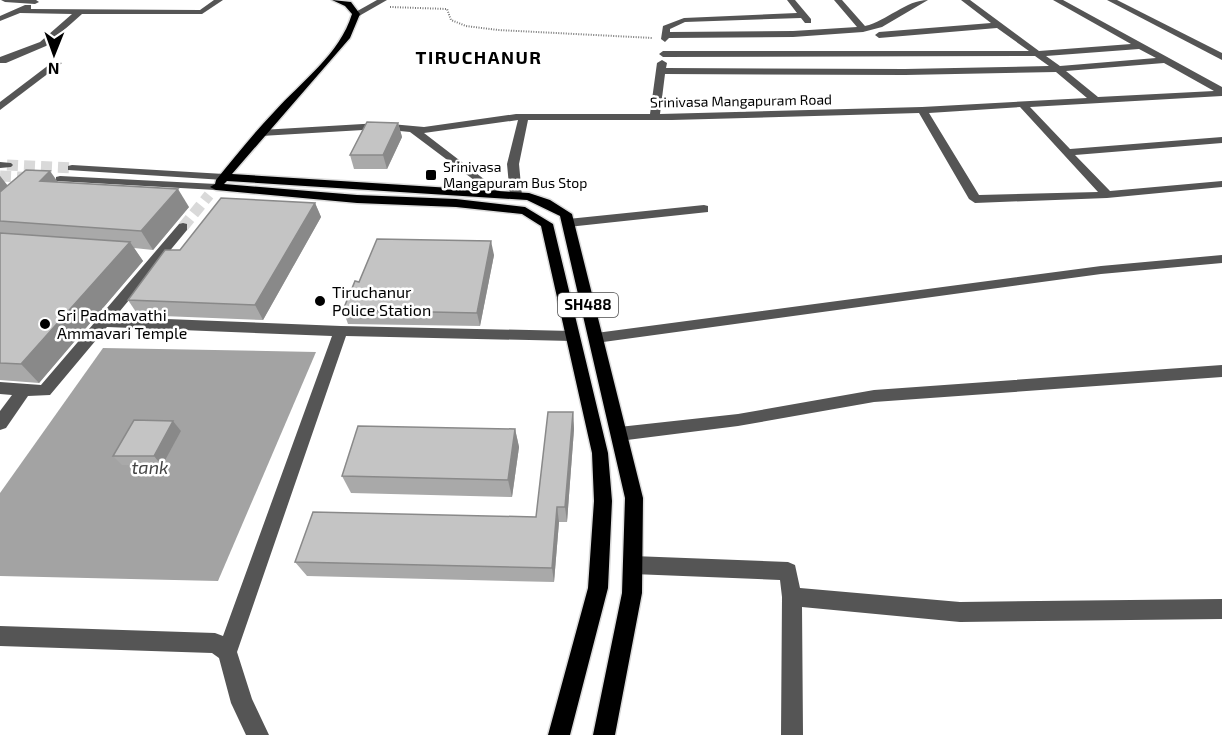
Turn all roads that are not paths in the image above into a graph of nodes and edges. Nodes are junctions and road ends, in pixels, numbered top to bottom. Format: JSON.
{"nodes":[{"id":1,"x":5,"y":0,"type":"edge"},
{"id":2,"x":219,"y":0,"type":"edge"},
{"id":3,"x":336,"y":0,"type":"edge"},
{"id":4,"x":383,"y":0,"type":"edge"},
{"id":5,"x":791,"y":0,"type":"edge"},
{"id":6,"x":838,"y":0,"type":"edge"},
{"id":7,"x":924,"y":0,"type":"edge"},
{"id":8,"x":964,"y":0,"type":"edge"},
{"id":9,"x":1057,"y":0,"type":"edge"},
{"id":10,"x":1111,"y":0,"type":"edge"},
{"id":11,"x":81,"y":10,"type":"junction"},
{"id":12,"x":20,"y":11,"type":"junction"},
{"id":13,"x":356,"y":14,"type":"junction"},
{"id":14,"x":802,"y":15,"type":"junction"},
{"id":15,"x":0,"y":19,"type":"edge"},
{"id":16,"x":1000,"y":25,"type":"junction"},
{"id":17,"x":811,"y":26,"type":"dead end"},
{"id":18,"x":862,"y":28,"type":"junction"},
{"id":19,"x":879,"y":35,"type":"dead end"},
{"id":20,"x":665,"y":36,"type":"junction"},
{"id":21,"x":1141,"y":46,"type":"junction"},
{"id":22,"x":1040,"y":53,"type":"junction"},
{"id":23,"x":663,"y":54,"type":"junction"},
{"id":24,"x":1222,"y":57,"type":"edge"},
{"id":25,"x":0,"y":60,"type":"edge"},
{"id":26,"x":1167,"y":60,"type":"junction"},
{"id":27,"x":57,"y":63,"type":"dead end"},
{"id":28,"x":1058,"y":69,"type":"junction"},
{"id":29,"x":661,"y":71,"type":"junction"},
{"id":30,"x":1222,"y":92,"type":"edge"},
{"id":31,"x":1096,"y":100,"type":"junction"},
{"id":32,"x":1022,"y":104,"type":"junction"},
{"id":33,"x":0,"y":107,"type":"edge"},
{"id":34,"x":922,"y":110,"type":"junction"},
{"id":35,"x":524,"y":117,"type":"junction"},
{"id":36,"x":655,"y":117,"type":"junction"},
{"id":37,"x":414,"y":130,"type":"junction"},
{"id":38,"x":261,"y":133,"type":"junction"},
{"id":39,"x":1222,"y":140,"type":"edge"},
{"id":40,"x":1067,"y":152,"type":"junction"},
{"id":41,"x":72,"y":168,"type":"tunnel mouth"},
{"id":42,"x":60,"y":179,"type":"tunnel mouth"},
{"id":43,"x":1222,"y":184,"type":"edge"},
{"id":44,"x":217,"y":186,"type":"junction"},
{"id":45,"x":498,"y":195,"type":"junction"},
{"id":46,"x":1107,"y":195,"type":"junction"},
{"id":47,"x":516,"y":196,"type":"junction"},
{"id":48,"x":704,"y":209,"type":"dead end"},
{"id":49,"x":568,"y":223,"type":"junction"},
{"id":50,"x":183,"y":227,"type":"tunnel mouth"},
{"id":51,"x":1222,"y":259,"type":"edge"},
{"id":52,"x":102,"y":321,"type":"junction"},
{"id":53,"x":341,"y":331,"type":"junction"},
{"id":54,"x":572,"y":336,"type":"junction"},
{"id":55,"x":596,"y":338,"type":"junction"},
{"id":56,"x":1222,"y":371,"type":"edge"},
{"id":57,"x":0,"y":388,"type":"edge"},
{"id":58,"x":24,"y":390,"type":"junction"},
{"id":59,"x":0,"y":423,"type":"edge"},
{"id":60,"x":619,"y":434,"type":"junction"},
{"id":61,"x":633,"y":565,"type":"junction"},
{"id":62,"x":792,"y":597,"type":"junction"},
{"id":63,"x":1222,"y":609,"type":"edge"},
{"id":64,"x":0,"y":636,"type":"edge"},
{"id":65,"x":227,"y":652,"type":"junction"},
{"id":66,"x":258,"y":735,"type":"edge"},
{"id":67,"x":559,"y":735,"type":"edge"},
{"id":68,"x":604,"y":735,"type":"edge"},
{"id":69,"x":792,"y":735,"type":"edge"}],
"edges":[{"from":1,"to":12,"type":"street"},
{"from":2,"to":11,"type":"street"},
{"from":3,"to":13,"type":"main road"},
{"from":4,"to":13,"type":"street"},
{"from":5,"to":14,"type":"street"},
{"from":6,"to":18,"type":"street"},
{"from":7,"to":18,"type":"street"},
{"from":8,"to":16,"type":"street"},
{"from":9,"to":21,"type":"street"},
{"from":10,"to":24,"type":"street"},
{"from":11,"to":12,"type":"street"},
{"from":11,"to":25,"type":"street"},
{"from":12,"to":15,"type":"street"},
{"from":13,"to":38,"type":"main road"},
{"from":14,"to":17,"type":"street"},
{"from":14,"to":20,"type":"street"},
{"from":16,"to":19,"type":"street"},
{"from":16,"to":22,"type":"street"},
{"from":18,"to":20,"type":"street"},
{"from":20,"to":23,"type":"street"},
{"from":21,"to":22,"type":"street"},
{"from":21,"to":26,"type":"street"},
{"from":22,"to":23,"type":"street"},
{"from":22,"to":28,"type":"street"},
{"from":23,"to":29,"type":"street"},
{"from":26,"to":28,"type":"street"},
{"from":26,"to":30,"type":"street"},
{"from":27,"to":33,"type":"street"},
{"from":28,"to":29,"type":"street"},
{"from":28,"to":31,"type":"street"},
{"from":29,"to":36,"type":"street"},
{"from":30,"to":31,"type":"street","name":"Srinivasa Mangapuram Road"},
{"from":31,"to":32,"type":"street","name":"Srinivasa Mangapuram Road"},
{"from":32,"to":34,"type":"street","name":"Srinivasa Mangapuram Road"},
{"from":32,"to":40,"type":"street"},
{"from":34,"to":36,"type":"street","name":"Srinivasa Mangapuram Road"},
{"from":34,"to":46,"type":"street"},
{"from":35,"to":36,"type":"street","name":"Srinivasa Mangapuram Road"},
{"from":35,"to":37,"type":"street","name":"Srinivasa Mangapuram Road"},
{"from":35,"to":47,"type":"street"},
{"from":37,"to":38,"type":"street","name":"Srinivasa Mangapuram Road"},
{"from":37,"to":45,"type":"street"},
{"from":38,"to":44,"type":"main road"},
{"from":39,"to":40,"type":"street"},
{"from":40,"to":46,"type":"street"},
{"from":41,"to":44,"type":"street"},
{"from":42,"to":44,"type":"street"},
{"from":43,"to":46,"type":"street"},
{"from":44,"to":45,"type":"main road"},
{"from":44,"to":54,"type":"main road","number":"SH488"},
{"from":45,"to":47,"type":"main road"},
{"from":47,"to":49,"type":"main road"},
{"from":48,"to":49,"type":"street"},
{"from":49,"to":55,"type":"main road","number":"SH488"},
{"from":50,"to":52,"type":"street"},
{"from":51,"to":55,"type":"street"},
{"from":52,"to":53,"type":"street"},
{"from":52,"to":58,"type":"street"},
{"from":53,"to":54,"type":"street"},
{"from":53,"to":65,"type":"street"},
{"from":54,"to":67,"type":"main road","number":"SH488"},
{"from":55,"to":60,"type":"main road","number":"SH488"},
{"from":56,"to":60,"type":"street"},
{"from":57,"to":58,"type":"street"},
{"from":58,"to":59,"type":"street"},
{"from":60,"to":61,"type":"main road","number":"SH488"},
{"from":61,"to":62,"type":"street"},
{"from":61,"to":68,"type":"main road","number":"SH488"},
{"from":62,"to":63,"type":"street"},
{"from":62,"to":69,"type":"street"},
{"from":64,"to":65,"type":"street"},
{"from":65,"to":66,"type":"street"}]}
